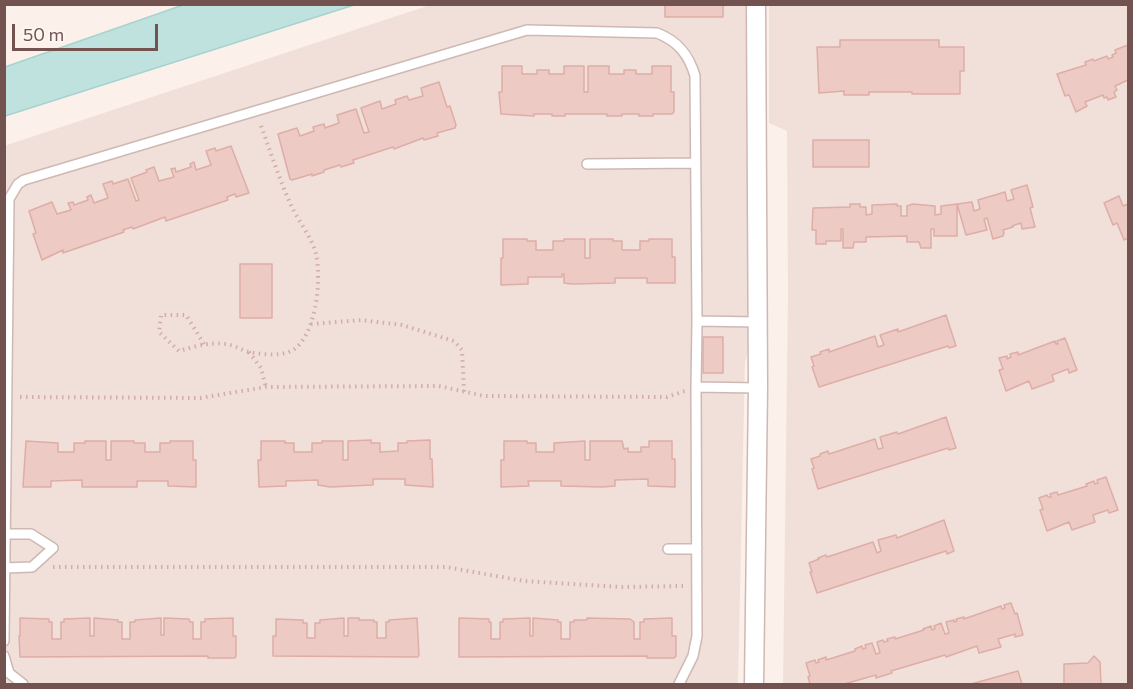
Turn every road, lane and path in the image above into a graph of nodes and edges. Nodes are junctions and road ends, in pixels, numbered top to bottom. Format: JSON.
{"nodes":[{"id":1,"x":756,"y":4,"type":"edge"},
{"id":2,"x":255,"y":111,"type":"junction"},
{"id":3,"x":696,"y":163,"type":"junction"},
{"id":4,"x":587,"y":164,"type":"dead end"},
{"id":5,"x":697,"y":321,"type":"junction"},
{"id":6,"x":758,"y":322,"type":"junction"},
{"id":7,"x":310,"y":324,"type":"junction"},
{"id":8,"x":204,"y":344,"type":"junction"},
{"id":9,"x":248,"y":352,"type":"junction"},
{"id":10,"x":266,"y":387,"type":"junction"},
{"id":11,"x":696,"y":387,"type":"junction"},
{"id":12,"x":758,"y":388,"type":"junction"},
{"id":13,"x":464,"y":392,"type":"junction"},
{"id":14,"x":7,"y":396,"type":"junction"},
{"id":15,"x":5,"y":534,"type":"edge"},
{"id":16,"x":668,"y":549,"type":"dead end"},
{"id":17,"x":697,"y":549,"type":"junction"},
{"id":18,"x":32,"y":567,"type":"junction"},
{"id":19,"x":5,"y":568,"type":"edge"},
{"id":20,"x":697,"y":586,"type":"junction"},
{"id":21,"x":4,"y":641,"type":"edge"},
{"id":22,"x":4,"y":657,"type":"edge"},
{"id":23,"x":22,"y":684,"type":"edge"},
{"id":24,"x":679,"y":684,"type":"edge"},
{"id":25,"x":754,"y":684,"type":"edge"}],
"edges":[{"from":1,"to":6,"type":"street"},
{"from":2,"to":3,"type":"lane"},
{"from":2,"to":7,"type":"path"},
{"from":2,"to":14,"type":"lane"},
{"from":3,"to":4,"type":"lane"},
{"from":3,"to":5,"type":"lane"},
{"from":5,"to":6,"type":"lane"},
{"from":5,"to":11,"type":"lane"},
{"from":6,"to":12,"type":"street"},
{"from":7,"to":9,"type":"path"},
{"from":7,"to":13,"type":"path"},
{"from":8,"to":8,"type":"path"},
{"from":8,"to":9,"type":"path"},
{"from":9,"to":10,"type":"path"},
{"from":10,"to":13,"type":"path"},
{"from":10,"to":14,"type":"path"},
{"from":11,"to":12,"type":"lane"},
{"from":11,"to":13,"type":"path"},
{"from":11,"to":17,"type":"lane"},
{"from":12,"to":25,"type":"street"},
{"from":14,"to":15,"type":"lane"},
{"from":15,"to":18,"type":"lane"},
{"from":15,"to":19,"type":"lane"},
{"from":16,"to":17,"type":"lane"},
{"from":17,"to":20,"type":"lane"},
{"from":18,"to":19,"type":"lane"},
{"from":18,"to":20,"type":"path"},
{"from":19,"to":21,"type":"lane"},
{"from":20,"to":24,"type":"lane"},
{"from":22,"to":23,"type":"lane"}]}
